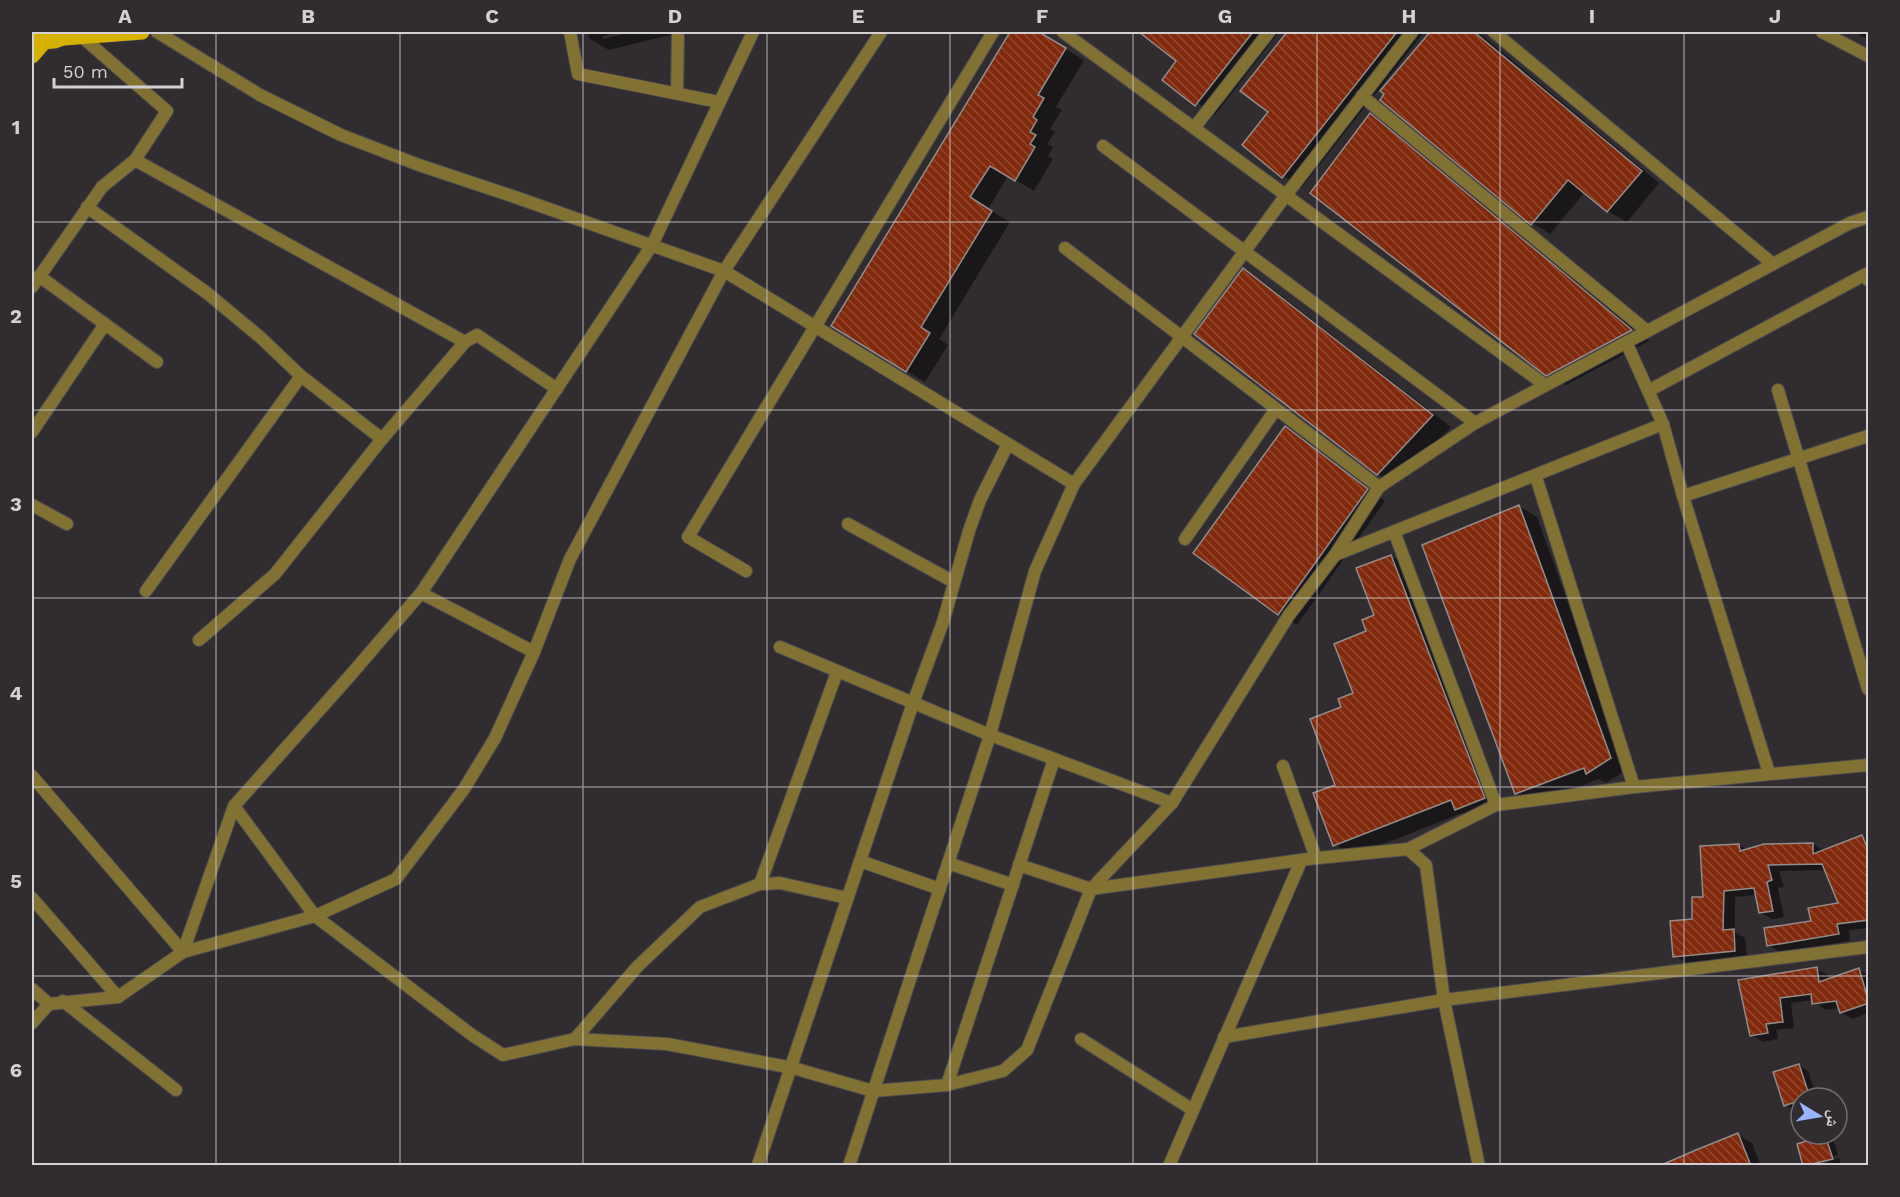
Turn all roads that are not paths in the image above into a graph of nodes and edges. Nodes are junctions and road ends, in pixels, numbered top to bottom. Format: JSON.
{"nodes":[{"id":1,"x":32,"y":32,"type":"edge"},
{"id":2,"x":142,"y":32,"type":"edge"},
{"id":3,"x":157,"y":32,"type":"edge"},
{"id":4,"x":570,"y":32,"type":"edge"},
{"id":5,"x":678,"y":32,"type":"edge"},
{"id":6,"x":753,"y":32,"type":"edge"},
{"id":7,"x":881,"y":32,"type":"edge"},
{"id":8,"x":993,"y":32,"type":"edge"},
{"id":9,"x":1063,"y":32,"type":"edge"},
{"id":10,"x":1269,"y":32,"type":"edge"},
{"id":11,"x":1412,"y":32,"type":"edge"},
{"id":12,"x":1494,"y":32,"type":"edge"},
{"id":13,"x":1822,"y":32,"type":"edge"},
{"id":14,"x":71,"y":35,"type":"edge"},
{"id":15,"x":45,"y":42,"type":"junction"},
{"id":16,"x":32,"y":56,"type":"edge"},
{"id":17,"x":1869,"y":56,"type":"edge"},
{"id":18,"x":677,"y":93,"type":"junction"},
{"id":19,"x":1362,"y":96,"type":"junction"},
{"id":20,"x":718,"y":102,"type":"junction"},
{"id":21,"x":1194,"y":128,"type":"junction"},
{"id":22,"x":1102,"y":147,"type":"dead end"},
{"id":23,"x":135,"y":160,"type":"junction"},
{"id":24,"x":1286,"y":195,"type":"junction"},
{"id":25,"x":87,"y":207,"type":"junction"},
{"id":26,"x":1869,"y":217,"type":"edge"},
{"id":27,"x":652,"y":245,"type":"junction"},
{"id":28,"x":1065,"y":248,"type":"dead end"},
{"id":29,"x":1244,"y":252,"type":"junction"},
{"id":30,"x":1773,"y":264,"type":"junction"},
{"id":31,"x":724,"y":271,"type":"junction"},
{"id":32,"x":39,"y":276,"type":"junction"},
{"id":33,"x":1869,"y":280,"type":"edge"},
{"id":34,"x":32,"y":287,"type":"edge"},
{"id":35,"x":105,"y":324,"type":"junction"},
{"id":36,"x":814,"y":327,"type":"junction"},
{"id":37,"x":1647,"y":331,"type":"junction"},
{"id":38,"x":1181,"y":337,"type":"junction"},
{"id":39,"x":465,"y":342,"type":"junction"},
{"id":40,"x":1627,"y":344,"type":"junction"},
{"id":41,"x":158,"y":362,"type":"dead end"},
{"id":42,"x":301,"y":376,"type":"junction"},
{"id":43,"x":1545,"y":386,"type":"junction"},
{"id":44,"x":557,"y":389,"type":"junction"},
{"id":45,"x":1650,"y":390,"type":"junction"},
{"id":46,"x":1778,"y":390,"type":"dead end"},
{"id":47,"x":1276,"y":409,"type":"junction"},
{"id":48,"x":1475,"y":423,"type":"junction"},
{"id":49,"x":1664,"y":424,"type":"junction"},
{"id":50,"x":32,"y":432,"type":"edge"},
{"id":51,"x":1869,"y":436,"type":"edge"},
{"id":52,"x":382,"y":439,"type":"junction"},
{"id":53,"x":1008,"y":444,"type":"junction"},
{"id":54,"x":1800,"y":458,"type":"junction"},
{"id":55,"x":1536,"y":477,"type":"junction"},
{"id":56,"x":1074,"y":484,"type":"junction"},
{"id":57,"x":1379,"y":487,"type":"junction"},
{"id":58,"x":1683,"y":496,"type":"junction"},
{"id":59,"x":32,"y":505,"type":"edge"},
{"id":60,"x":67,"y":524,"type":"dead end"},
{"id":61,"x":848,"y":524,"type":"dead end"},
{"id":62,"x":1395,"y":534,"type":"junction"},
{"id":63,"x":1185,"y":538,"type":"dead end"},
{"id":64,"x":1335,"y":555,"type":"junction"},
{"id":65,"x":746,"y":571,"type":"dead end"},
{"id":66,"x":954,"y":582,"type":"junction"},
{"id":67,"x":146,"y":591,"type":"dead end"},
{"id":68,"x":421,"y":593,"type":"junction"},
{"id":69,"x":199,"y":640,"type":"dead end"},
{"id":70,"x":780,"y":647,"type":"dead end"},
{"id":71,"x":534,"y":652,"type":"junction"},
{"id":72,"x":837,"y":672,"type":"junction"},
{"id":73,"x":1869,"y":689,"type":"edge"},
{"id":74,"x":913,"y":703,"type":"junction"},
{"id":75,"x":990,"y":735,"type":"junction"},
{"id":76,"x":1054,"y":759,"type":"junction"},
{"id":77,"x":1869,"y":765,"type":"edge"},
{"id":78,"x":1283,"y":766,"type":"dead end"},
{"id":79,"x":1769,"y":773,"type":"junction"},
{"id":80,"x":32,"y":776,"type":"edge"},
{"id":81,"x":1634,"y":787,"type":"junction"},
{"id":82,"x":1172,"y":803,"type":"junction"},
{"id":83,"x":1496,"y":805,"type":"junction"},
{"id":84,"x":234,"y":806,"type":"junction"},
{"id":85,"x":1408,"y":849,"type":"junction"},
{"id":86,"x":1316,"y":858,"type":"junction"},
{"id":87,"x":860,"y":861,"type":"junction"},
{"id":88,"x":1301,"y":861,"type":"junction"},
{"id":89,"x":948,"y":863,"type":"junction"},
{"id":90,"x":1019,"y":865,"type":"junction"},
{"id":91,"x":760,"y":884,"type":"junction"},
{"id":92,"x":1013,"y":885,"type":"junction"},
{"id":93,"x":940,"y":889,"type":"junction"},
{"id":94,"x":1091,"y":890,"type":"junction"},
{"id":95,"x":32,"y":898,"type":"edge"},
{"id":96,"x":847,"y":898,"type":"junction"},
{"id":97,"x":315,"y":916,"type":"junction"},
{"id":98,"x":1869,"y":947,"type":"edge"},
{"id":99,"x":183,"y":952,"type":"junction"},
{"id":100,"x":32,"y":989,"type":"edge"},
{"id":101,"x":118,"y":997,"type":"junction"},
{"id":102,"x":63,"y":1000,"type":"junction"},
{"id":103,"x":1444,"y":1000,"type":"junction"},
{"id":104,"x":50,"y":1004,"type":"junction"},
{"id":105,"x":32,"y":1023,"type":"edge"},
{"id":106,"x":1224,"y":1037,"type":"junction"},
{"id":107,"x":575,"y":1039,"type":"junction"},
{"id":108,"x":1081,"y":1039,"type":"dead end"},
{"id":109,"x":793,"y":1068,"type":"junction"},
{"id":110,"x":947,"y":1085,"type":"junction"},
{"id":111,"x":176,"y":1090,"type":"dead end"},
{"id":112,"x":873,"y":1091,"type":"junction"},
{"id":113,"x":1193,"y":1110,"type":"junction"},
{"id":114,"x":758,"y":1165,"type":"edge"},
{"id":115,"x":849,"y":1166,"type":"edge"},
{"id":116,"x":1169,"y":1166,"type":"edge"},
{"id":117,"x":1479,"y":1166,"type":"edge"}],
"edges":[{"from":1,"to":15,"type":"main road"},
{"from":2,"to":14,"type":"main road"},
{"from":3,"to":27,"type":"street"},
{"from":4,"to":18,"type":"street"},
{"from":5,"to":18,"type":"street"},
{"from":6,"to":20,"type":"street"},
{"from":7,"to":31,"type":"street"},
{"from":8,"to":36,"type":"street"},
{"from":9,"to":21,"type":"street"},
{"from":10,"to":21,"type":"street"},
{"from":11,"to":19,"type":"street"},
{"from":12,"to":30,"type":"street"},
{"from":13,"to":17,"type":"street"},
{"from":14,"to":15,"type":"main road"},
{"from":14,"to":23,"type":"street"},
{"from":15,"to":16,"type":"main road"},
{"from":18,"to":20,"type":"street"},
{"from":19,"to":24,"type":"street"},
{"from":19,"to":37,"type":"street"},
{"from":20,"to":27,"type":"street"},
{"from":21,"to":24,"type":"street"},
{"from":22,"to":29,"type":"street"},
{"from":23,"to":25,"type":"street"},
{"from":23,"to":39,"type":"street"},
{"from":24,"to":29,"type":"street"},
{"from":24,"to":43,"type":"street"},
{"from":25,"to":32,"type":"street"},
{"from":25,"to":42,"type":"street"},
{"from":26,"to":30,"type":"street"},
{"from":27,"to":31,"type":"street"},
{"from":27,"to":44,"type":"street"},
{"from":28,"to":38,"type":"street"},
{"from":29,"to":38,"type":"street"},
{"from":29,"to":48,"type":"street"},
{"from":30,"to":37,"type":"street"},
{"from":31,"to":36,"type":"street"},
{"from":31,"to":71,"type":"street"},
{"from":32,"to":34,"type":"street"},
{"from":32,"to":35,"type":"street"},
{"from":33,"to":45,"type":"street"},
{"from":35,"to":41,"type":"street"},
{"from":35,"to":50,"type":"street"},
{"from":36,"to":53,"type":"street"},
{"from":36,"to":65,"type":"street"},
{"from":37,"to":40,"type":"street"},
{"from":38,"to":47,"type":"street"},
{"from":38,"to":56,"type":"street"},
{"from":39,"to":44,"type":"street"},
{"from":39,"to":52,"type":"street"},
{"from":40,"to":43,"type":"street"},
{"from":40,"to":45,"type":"street"},
{"from":42,"to":52,"type":"street"},
{"from":42,"to":67,"type":"street"},
{"from":43,"to":48,"type":"street"},
{"from":44,"to":68,"type":"street"},
{"from":45,"to":49,"type":"street"},
{"from":46,"to":54,"type":"street"},
{"from":47,"to":57,"type":"street"},
{"from":47,"to":63,"type":"street"},
{"from":48,"to":57,"type":"street"},
{"from":49,"to":55,"type":"street"},
{"from":49,"to":58,"type":"street"},
{"from":51,"to":54,"type":"street"},
{"from":52,"to":69,"type":"street"},
{"from":53,"to":56,"type":"street"},
{"from":53,"to":66,"type":"street"},
{"from":54,"to":58,"type":"street"},
{"from":54,"to":73,"type":"street"},
{"from":55,"to":62,"type":"street"},
{"from":55,"to":81,"type":"street"},
{"from":56,"to":75,"type":"street"},
{"from":57,"to":64,"type":"street"},
{"from":58,"to":79,"type":"street"},
{"from":59,"to":60,"type":"street"},
{"from":61,"to":66,"type":"street"},
{"from":62,"to":64,"type":"street"},
{"from":62,"to":83,"type":"street"},
{"from":64,"to":82,"type":"street"},
{"from":66,"to":74,"type":"street"},
{"from":68,"to":71,"type":"street"},
{"from":68,"to":84,"type":"street"},
{"from":70,"to":72,"type":"street"},
{"from":71,"to":97,"type":"street"},
{"from":72,"to":74,"type":"street"},
{"from":72,"to":91,"type":"street"},
{"from":74,"to":75,"type":"street"},
{"from":74,"to":87,"type":"street"},
{"from":75,"to":76,"type":"street"},
{"from":75,"to":89,"type":"street"},
{"from":76,"to":82,"type":"street"},
{"from":76,"to":90,"type":"street"},
{"from":77,"to":79,"type":"street"},
{"from":78,"to":86,"type":"street"},
{"from":79,"to":81,"type":"street"},
{"from":80,"to":99,"type":"street"},
{"from":81,"to":83,"type":"street"},
{"from":82,"to":94,"type":"street"},
{"from":83,"to":85,"type":"street"},
{"from":84,"to":97,"type":"street"},
{"from":84,"to":99,"type":"street"},
{"from":85,"to":86,"type":"street"},
{"from":85,"to":103,"type":"street"},
{"from":86,"to":88,"type":"street"},
{"from":87,"to":93,"type":"street"},
{"from":87,"to":96,"type":"street"},
{"from":88,"to":94,"type":"street"},
{"from":88,"to":106,"type":"street"},
{"from":89,"to":92,"type":"street"},
{"from":89,"to":93,"type":"street"},
{"from":90,"to":92,"type":"street"},
{"from":90,"to":94,"type":"street"},
{"from":91,"to":96,"type":"street"},
{"from":91,"to":107,"type":"street"},
{"from":92,"to":110,"type":"street"},
{"from":93,"to":112,"type":"street"},
{"from":94,"to":110,"type":"street"},
{"from":95,"to":101,"type":"street"},
{"from":96,"to":109,"type":"street"},
{"from":97,"to":99,"type":"street"},
{"from":97,"to":107,"type":"street"},
{"from":98,"to":103,"type":"street"},
{"from":99,"to":101,"type":"street"},
{"from":100,"to":104,"type":"street"},
{"from":101,"to":102,"type":"street"},
{"from":102,"to":104,"type":"street"},
{"from":102,"to":111,"type":"street"},
{"from":103,"to":106,"type":"street"},
{"from":103,"to":117,"type":"street"},
{"from":104,"to":105,"type":"street"},
{"from":106,"to":113,"type":"street"},
{"from":107,"to":109,"type":"street"},
{"from":108,"to":113,"type":"street"},
{"from":109,"to":112,"type":"street"},
{"from":109,"to":114,"type":"street"},
{"from":110,"to":112,"type":"street"},
{"from":112,"to":115,"type":"street"},
{"from":113,"to":116,"type":"street"}]}
